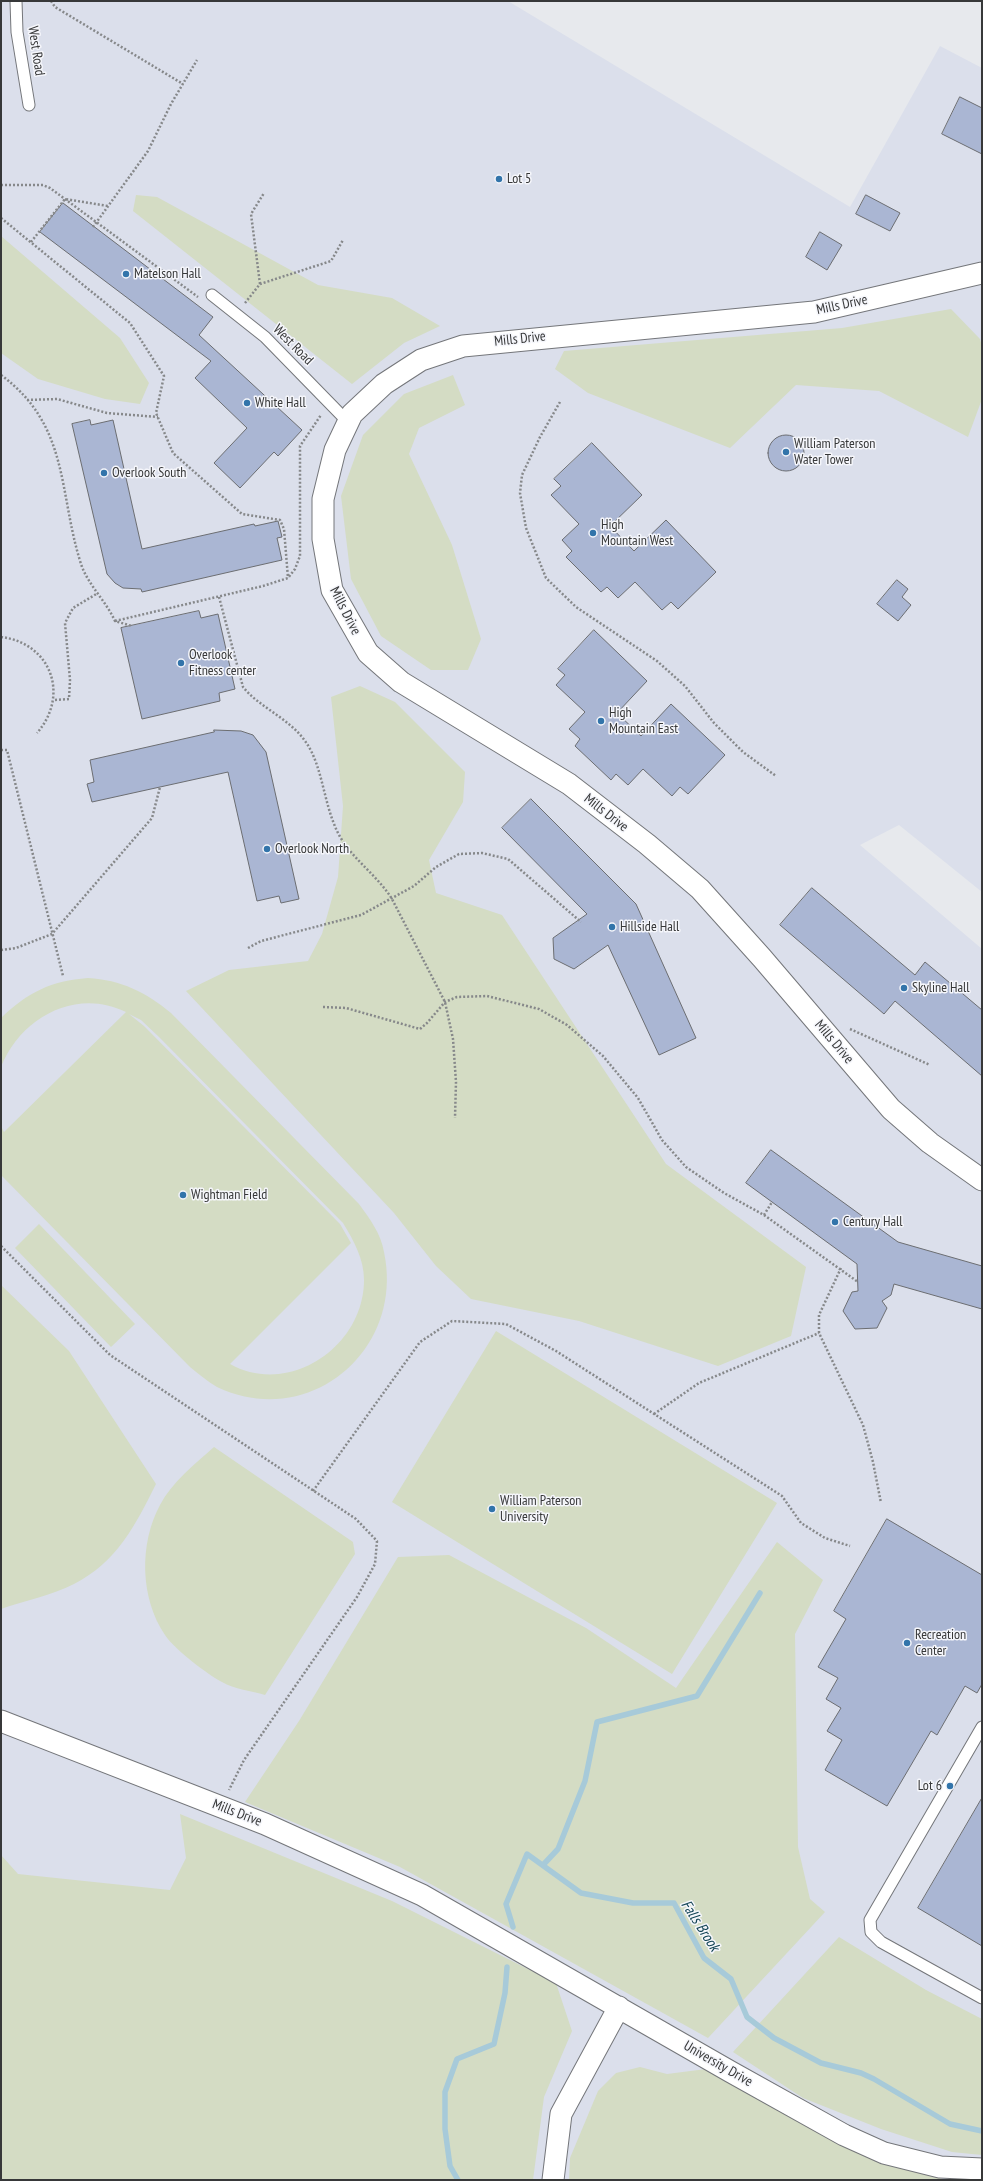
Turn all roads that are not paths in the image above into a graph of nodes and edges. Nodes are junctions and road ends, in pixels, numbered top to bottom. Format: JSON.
{"nodes":[{"id":1,"x":16,"y":1,"type":"edge"},
{"id":2,"x":29,"y":105,"type":"dead end"},
{"id":3,"x":982,"y":273,"type":"edge"},
{"id":4,"x":212,"y":295,"type":"road end"},
{"id":5,"x":348,"y":422,"type":"junction"},
{"id":6,"x":982,"y":1180,"type":"edge"},
{"id":7,"x":1,"y":1721,"type":"edge"},
{"id":8,"x":982,"y":1727,"type":"edge"},
{"id":9,"x":467,"y":1920,"type":"joint"},
{"id":10,"x":982,"y":1998,"type":"edge"},
{"id":11,"x":619,"y":2006,"type":"junction"},
{"id":12,"x":982,"y":2169,"type":"edge"},
{"id":13,"x":553,"y":2180,"type":"edge"}],
"edges":[{"from":1,"to":2,"type":"lane","name":"West Road"},
{"from":3,"to":5,"type":"street","name":"Mills Drive"},
{"from":4,"to":5,"type":"lane","name":"West Road"},
{"from":5,"to":6,"type":"street","name":"Mills Drive"},
{"from":7,"to":9,"type":"street","name":"Mills Drive"},
{"from":8,"to":10,"type":"lane"},
{"from":9,"to":11,"type":"street","name":"University Drive"},
{"from":11,"to":12,"type":"street","name":"University Drive"},
{"from":11,"to":13,"type":"street"}]}
